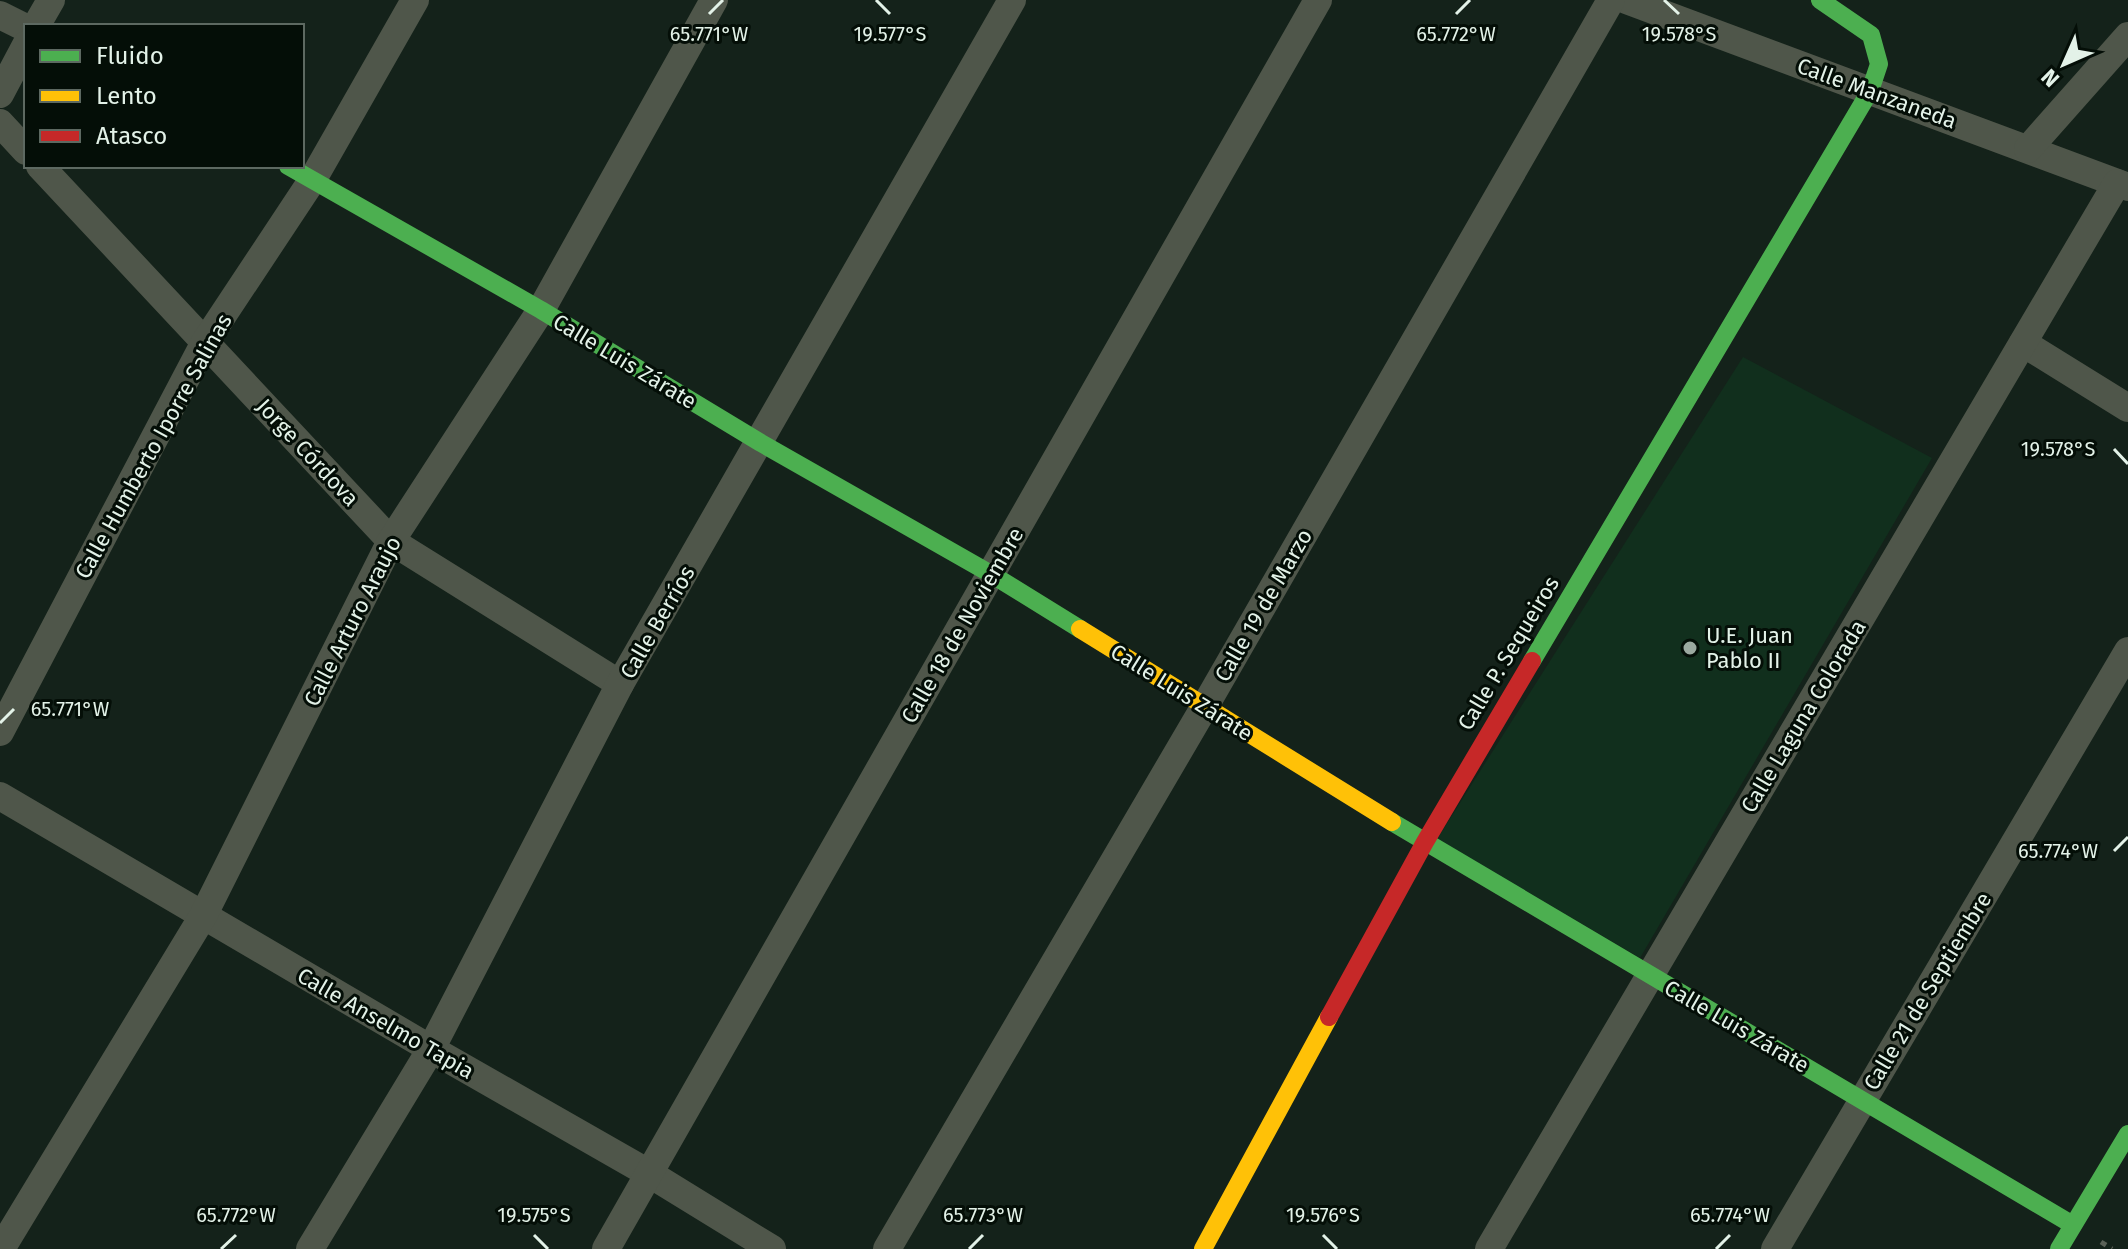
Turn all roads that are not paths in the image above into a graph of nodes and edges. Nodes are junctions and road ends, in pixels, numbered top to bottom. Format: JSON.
{"nodes":[{"id":1,"x":51,"y":0,"type":"edge"},
{"id":2,"x":415,"y":0,"type":"edge"},
{"id":3,"x":714,"y":0,"type":"edge"},
{"id":4,"x":1012,"y":0,"type":"edge"},
{"id":5,"x":1318,"y":0,"type":"edge"},
{"id":6,"x":1611,"y":0,"type":"edge"},
{"id":7,"x":1626,"y":0,"type":"edge"},
{"id":8,"x":1820,"y":0,"type":"edge"},
{"id":9,"x":0,"y":15,"type":"edge"},
{"id":10,"x":37,"y":24,"type":"edge"},
{"id":11,"x":24,"y":27,"type":"edge"},
{"id":12,"x":2128,"y":36,"type":"edge"},
{"id":13,"x":24,"y":49,"type":"edge"},
{"id":14,"x":1870,"y":91,"type":"junction"},
{"id":15,"x":0,"y":94,"type":"edge"},
{"id":16,"x":0,"y":123,"type":"edge"},
{"id":17,"x":24,"y":149,"type":"edge"},
{"id":18,"x":2028,"y":149,"type":"junction"},
{"id":19,"x":42,"y":168,"type":"edge"},
{"id":20,"x":292,"y":168,"type":"edge"},
{"id":21,"x":313,"y":179,"type":"junction"},
{"id":22,"x":2123,"y":185,"type":"edge"},
{"id":23,"x":541,"y":310,"type":"junction"},
{"id":24,"x":205,"y":342,"type":"junction"},
{"id":25,"x":2023,"y":343,"type":"junction"},
{"id":26,"x":2128,"y":408,"type":"edge"},
{"id":27,"x":761,"y":443,"type":"junction"},
{"id":28,"x":391,"y":541,"type":"junction"},
{"id":29,"x":991,"y":574,"type":"junction"},
{"id":30,"x":2128,"y":651,"type":"edge"},
{"id":31,"x":620,"y":684,"type":"junction"},
{"id":32,"x":1205,"y":706,"type":"junction"},
{"id":33,"x":0,"y":732,"type":"edge"},
{"id":34,"x":0,"y":796,"type":"edge"},
{"id":35,"x":1425,"y":842,"type":"junction"},
{"id":36,"x":203,"y":916,"type":"junction"},
{"id":37,"x":1650,"y":975,"type":"junction"},
{"id":38,"x":431,"y":1049,"type":"junction"},
{"id":39,"x":1863,"y":1100,"type":"junction"},
{"id":40,"x":2128,"y":1134,"type":"edge"},
{"id":41,"x":650,"y":1174,"type":"junction"},
{"id":42,"x":2073,"y":1225,"type":"junction"},
{"id":43,"x":1,"y":1249,"type":"edge"},
{"id":44,"x":310,"y":1249,"type":"edge"},
{"id":45,"x":606,"y":1249,"type":"edge"},
{"id":46,"x":772,"y":1249,"type":"edge"},
{"id":47,"x":887,"y":1249,"type":"edge"},
{"id":48,"x":1203,"y":1249,"type":"edge"},
{"id":49,"x":1489,"y":1249,"type":"edge"},
{"id":50,"x":1775,"y":1249,"type":"edge"},
{"id":51,"x":2059,"y":1249,"type":"edge"}],
"edges":[{"from":1,"to":10,"type":"street"},
{"from":2,"to":21,"type":"street","name":"Calle Humberto Iporre Salinas"},
{"from":3,"to":23,"type":"street","name":"Calle Arturo Araujo"},
{"from":4,"to":27,"type":"street","name":"Calle Berríos"},
{"from":5,"to":29,"type":"street","name":"Calle 18 de Noviembre"},
{"from":6,"to":32,"type":"street","name":"Calle 19 de Marzo"},
{"from":7,"to":14,"type":"street","name":"Calle Manzaneda"},
{"from":8,"to":14,"type":"street"},
{"from":9,"to":11,"type":"street"},
{"from":12,"to":18,"type":"street"},
{"from":13,"to":15,"type":"street"},
{"from":14,"to":18,"type":"street","name":"Calle Manzaneda"},
{"from":14,"to":35,"type":"street","name":"Calle P. Sequeiros"},
{"from":16,"to":17,"type":"street"},
{"from":18,"to":22,"type":"street","name":"Calle Manzaneda"},
{"from":19,"to":24,"type":"street","name":"Jorge Córdova"},
{"from":20,"to":21,"type":"street","name":"Calle Luis Zárate"},
{"from":21,"to":23,"type":"street","name":"Calle Luis Zárate"},
{"from":21,"to":24,"type":"street","name":"Calle Humberto Iporre Salinas"},
{"from":22,"to":25,"type":"street","name":"Calle Laguna Colorada"},
{"from":23,"to":27,"type":"street","name":"Calle Luis Zárate"},
{"from":23,"to":28,"type":"street","name":"Calle Arturo Araujo"},
{"from":24,"to":28,"type":"street","name":"Jorge Córdova"},
{"from":24,"to":33,"type":"street","name":"Calle Humberto Iporre Salinas"},
{"from":25,"to":26,"type":"street"},
{"from":25,"to":37,"type":"street","name":"Calle Laguna Colorada"},
{"from":27,"to":29,"type":"street","name":"Calle Luis Zárate"},
{"from":27,"to":31,"type":"street","name":"Calle Berríos"},
{"from":28,"to":31,"type":"street","name":"Jorge Córdova"},
{"from":28,"to":36,"type":"street","name":"Calle Arturo Araujo"},
{"from":29,"to":32,"type":"street","name":"Calle Luis Zárate"},
{"from":29,"to":41,"type":"street","name":"Calle 18 de Noviembre"},
{"from":30,"to":39,"type":"street","name":"Calle 21 de Septiembre"},
{"from":31,"to":38,"type":"street","name":"Calle Berríos"},
{"from":32,"to":35,"type":"street","name":"Calle Luis Zárate"},
{"from":32,"to":47,"type":"street","name":"Calle 19 de Marzo"},
{"from":34,"to":36,"type":"street","name":"Calle Anselmo Tapia"},
{"from":35,"to":37,"type":"street","name":"Calle Luis Zárate"},
{"from":35,"to":48,"type":"street","name":"Calle P. Sequeiros"},
{"from":36,"to":38,"type":"street","name":"Calle Anselmo Tapia"},
{"from":36,"to":43,"type":"street","name":"Calle Arturo Araujo"},
{"from":37,"to":39,"type":"street","name":"Calle Luis Zárate"},
{"from":37,"to":49,"type":"street","name":"Calle Laguna Colorada"},
{"from":38,"to":41,"type":"street","name":"Calle Anselmo Tapia"},
{"from":38,"to":44,"type":"street","name":"Calle Berríos"},
{"from":39,"to":42,"type":"street","name":"Calle Luis Zárate"},
{"from":39,"to":50,"type":"street","name":"Calle 21 de Septiembre"},
{"from":40,"to":42,"type":"street"},
{"from":41,"to":45,"type":"street","name":"Calle 18 de Noviembre"},
{"from":41,"to":46,"type":"street","name":"Calle Anselmo Tapia"},
{"from":42,"to":51,"type":"street"}]}
